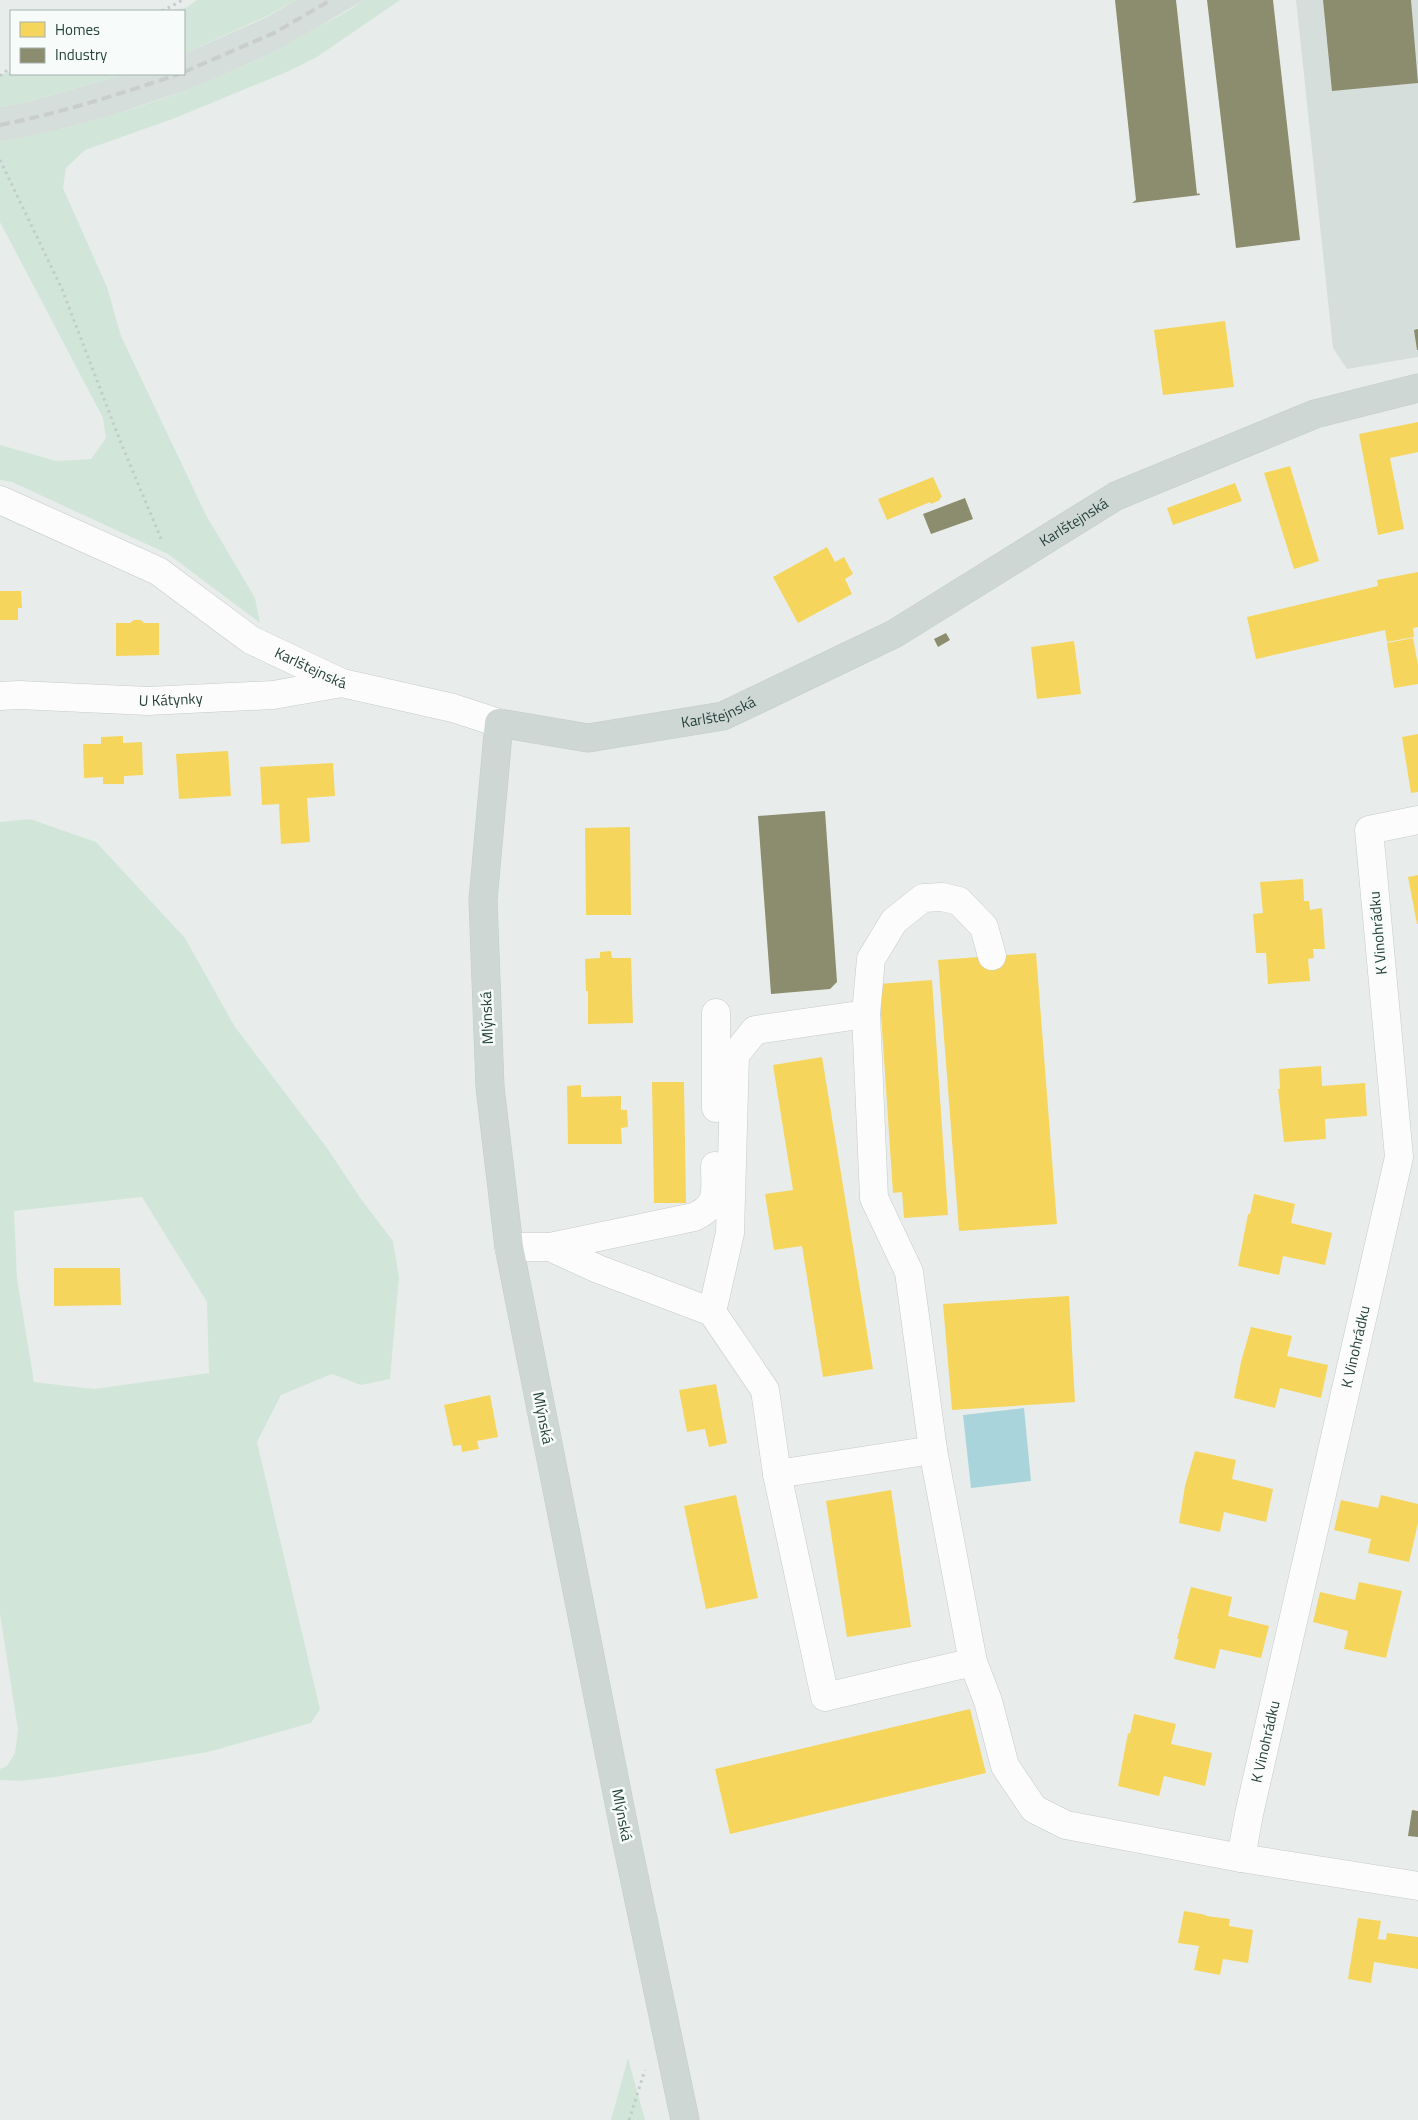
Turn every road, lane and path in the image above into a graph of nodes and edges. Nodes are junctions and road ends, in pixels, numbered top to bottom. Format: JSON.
{"nodes":[{"id":1,"x":183,"y":0,"type":"edge"},
{"id":2,"x":164,"y":10,"type":"edge"},
{"id":3,"x":10,"y":68,"type":"edge"},
{"id":4,"x":0,"y":76,"type":"edge"},
{"id":5,"x":0,"y":160,"type":"edge"},
{"id":6,"x":1418,"y":388,"type":"edge"},
{"id":7,"x":0,"y":500,"type":"edge"},
{"id":8,"x":163,"y":544,"type":"dead end"},
{"id":9,"x":342,"y":683,"type":"junction"},
{"id":10,"x":0,"y":696,"type":"edge"},
{"id":11,"x":499,"y":723,"type":"junction"},
{"id":12,"x":1418,"y":820,"type":"edge"},
{"id":13,"x":992,"y":956,"type":"dead end"},
{"id":14,"x":716,"y":1013,"type":"dead end"},
{"id":15,"x":866,"y":1014,"type":"junction"},
{"id":16,"x":1409,"y":1158,"type":"edge"},
{"id":17,"x":509,"y":1247,"type":"junction"},
{"id":18,"x":550,"y":1247,"type":"junction"},
{"id":19,"x":712,"y":1312,"type":"junction"},
{"id":20,"x":933,"y":1450,"type":"junction"},
{"id":21,"x":777,"y":1474,"type":"junction"},
{"id":22,"x":973,"y":1662,"type":"junction"},
{"id":23,"x":1242,"y":1858,"type":"junction"},
{"id":24,"x":1418,"y":1886,"type":"edge"},
{"id":25,"x":684,"y":2112,"type":"edge"}],
"edges":[{"from":1,"to":2,"type":"path"},
{"from":3,"to":4,"type":"path"},
{"from":5,"to":8,"type":"path"},
{"from":6,"to":11,"type":"main road","name":"Karlštejnská"},
{"from":7,"to":9,"type":"street","name":"Karlštejnská"},
{"from":9,"to":10,"type":"street","name":"U Kátynky"},
{"from":9,"to":11,"type":"street","name":"Karlštejnská"},
{"from":11,"to":17,"type":"main road","name":"Mlýnská"},
{"from":12,"to":16,"type":"street","name":"K Vinohrádku"},
{"from":13,"to":15,"type":"street"},
{"from":14,"to":18,"type":"street"},
{"from":15,"to":19,"type":"street"},
{"from":15,"to":20,"type":"street"},
{"from":16,"to":23,"type":"street","name":"K Vinohrádku"},
{"from":17,"to":18,"type":"street"},
{"from":17,"to":25,"type":"main road","name":"Mlýnská"},
{"from":18,"to":19,"type":"street"},
{"from":19,"to":21,"type":"street"},
{"from":20,"to":21,"type":"street"},
{"from":20,"to":22,"type":"street"},
{"from":21,"to":22,"type":"street"},
{"from":22,"to":23,"type":"street"},
{"from":23,"to":24,"type":"street"}]}
